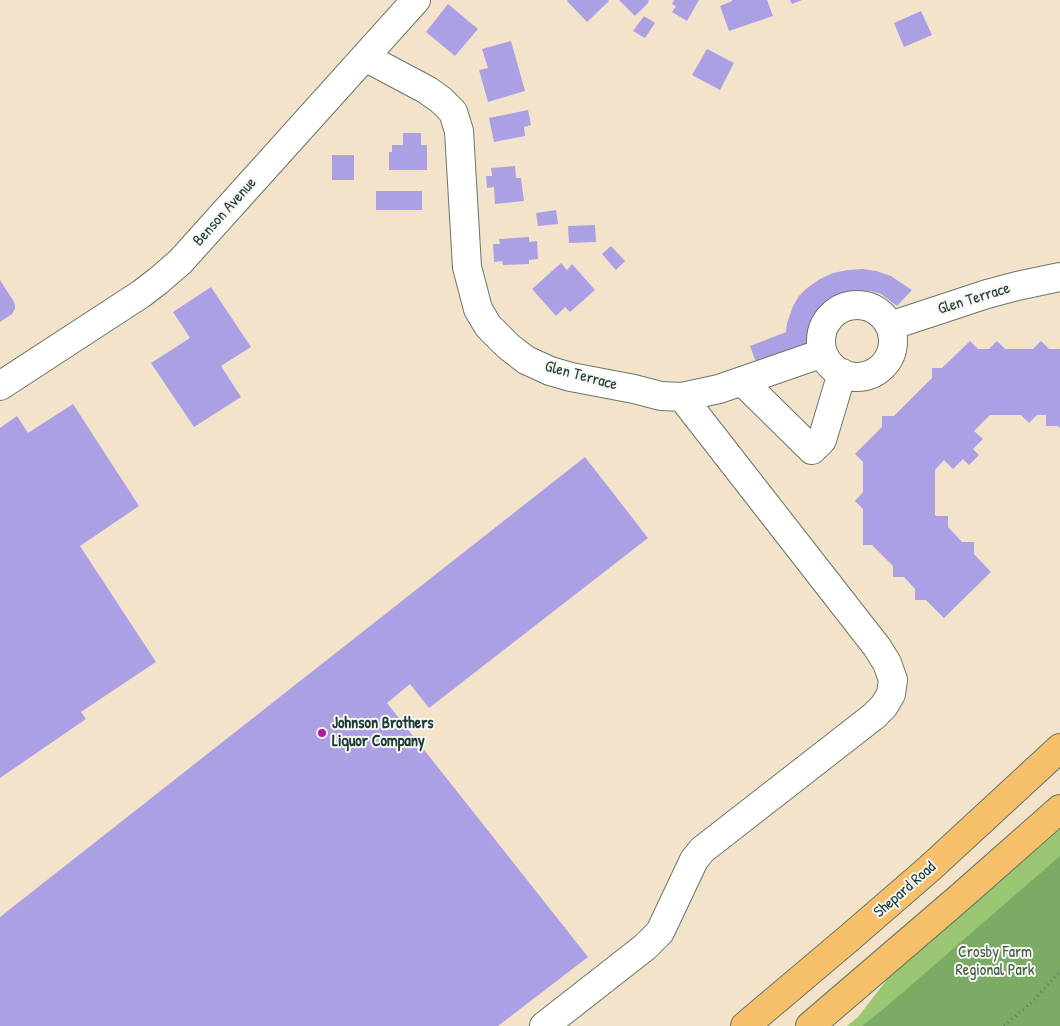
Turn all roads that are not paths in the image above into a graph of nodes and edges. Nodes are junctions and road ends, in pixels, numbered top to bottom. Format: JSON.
{"nodes":[{"id":1,"x":416,"y":0,"type":"edge"},
{"id":2,"x":365,"y":57,"type":"junction"},
{"id":3,"x":1060,"y":277,"type":"edge"},
{"id":4,"x":890,"y":326,"type":"junction"},
{"id":5,"x":823,"y":353,"type":"junction"},
{"id":6,"x":842,"y":373,"type":"junction"},
{"id":7,"x":742,"y":381,"type":"junction"},
{"id":8,"x":0,"y":386,"type":"edge"},
{"id":9,"x":682,"y":397,"type":"junction"},
{"id":10,"x":1060,"y":748,"type":"edge"},
{"id":11,"x":1060,"y":809,"type":"edge"},
{"id":12,"x":544,"y":1026,"type":"edge"},
{"id":13,"x":745,"y":1026,"type":"edge"},
{"id":14,"x":810,"y":1026,"type":"edge"}],
"edges":[{"from":1,"to":2,"type":"street","name":"Benson Avenue"},
{"from":2,"to":8,"type":"street","name":"Benson Avenue"},
{"from":2,"to":9,"type":"street","name":"Glen Terrace"},
{"from":3,"to":4,"type":"street","name":"Glen Terrace"},
{"from":4,"to":5,"type":"street"},
{"from":4,"to":6,"type":"street"},
{"from":5,"to":6,"type":"street"},
{"from":5,"to":7,"type":"street","name":"Glen Terrace"},
{"from":6,"to":7,"type":"street"},
{"from":7,"to":9,"type":"street","name":"Glen Terrace"},
{"from":9,"to":12,"type":"street"},
{"from":10,"to":13,"type":"highway","name":"Shepard Road"},
{"from":11,"to":14,"type":"highway"}]}
